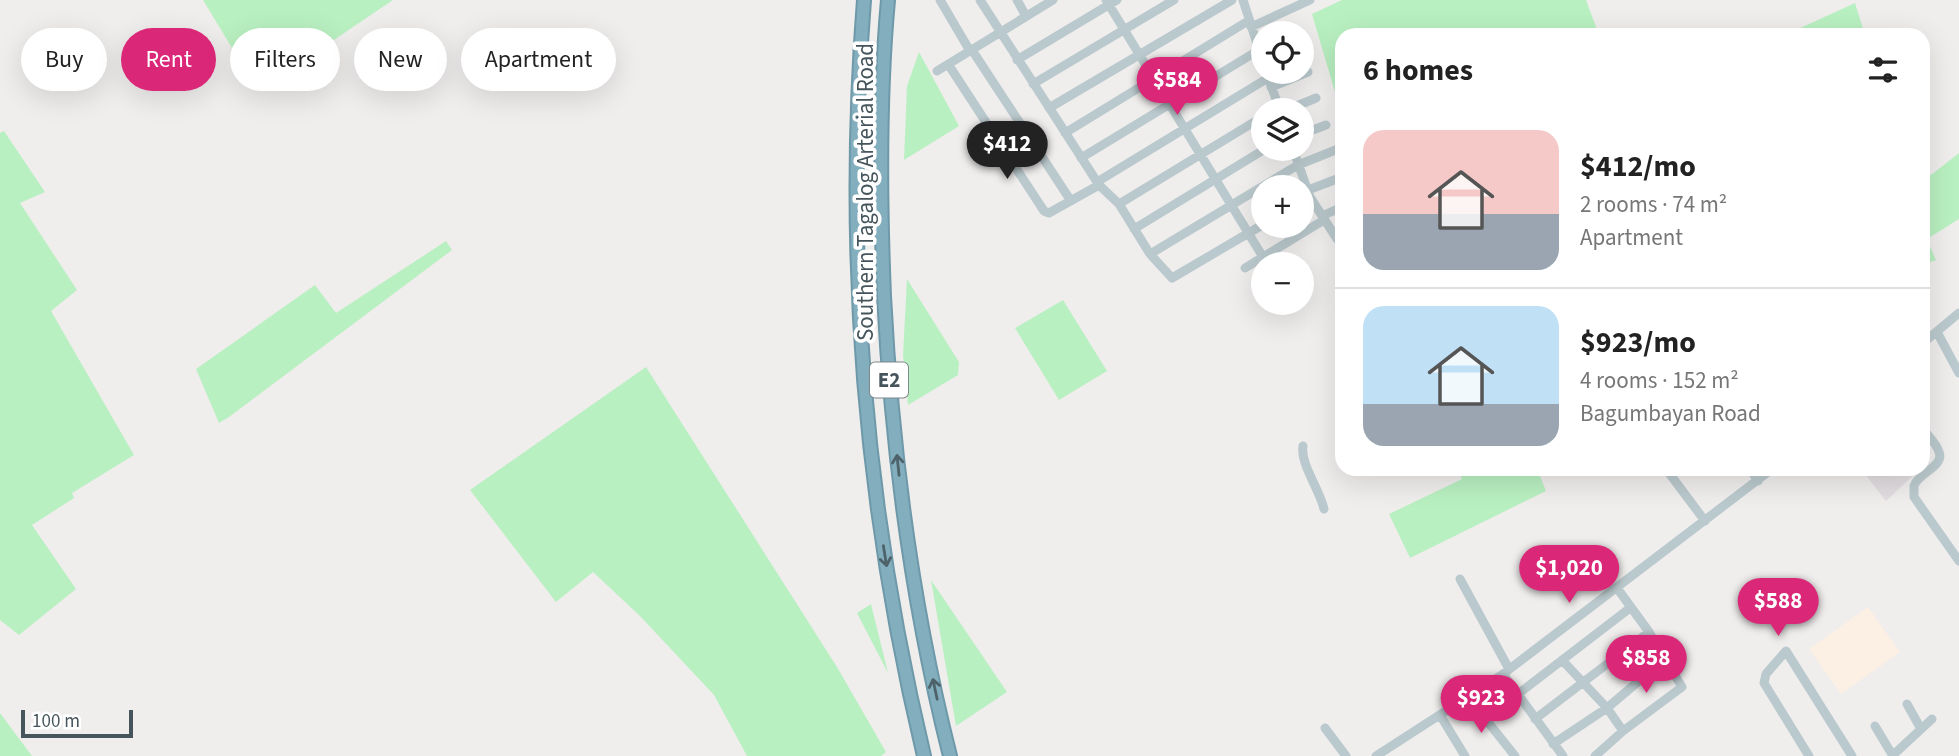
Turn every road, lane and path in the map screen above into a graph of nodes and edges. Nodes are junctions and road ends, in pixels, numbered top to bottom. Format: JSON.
{"nodes":[{"id":1,"x":864,"y":0,"type":"edge"},
{"id":2,"x":888,"y":0,"type":"edge"},
{"id":3,"x":940,"y":0,"type":"edge"},
{"id":4,"x":980,"y":0,"type":"edge"},
{"id":5,"x":1017,"y":0,"type":"edge"},
{"id":6,"x":1053,"y":0,"type":"edge"},
{"id":7,"x":1174,"y":0,"type":"edge"},
{"id":8,"x":1232,"y":0,"type":"edge"},
{"id":9,"x":1243,"y":0,"type":"edge"},
{"id":10,"x":1309,"y":0,"type":"edge"},
{"id":11,"x":1111,"y":2,"type":"edge"},
{"id":12,"x":1026,"y":16,"type":"junction"},
{"id":13,"x":1250,"y":24,"type":"junction"},
{"id":14,"x":1251,"y":27,"type":"edge"},
{"id":15,"x":1125,"y":30,"type":"junction"},
{"id":16,"x":999,"y":33,"type":"junction"},
{"id":17,"x":971,"y":50,"type":"junction"},
{"id":18,"x":1139,"y":54,"type":"junction"},
{"id":19,"x":1251,"y":55,"type":"edge"},
{"id":20,"x":1017,"y":60,"type":"junction"},
{"id":21,"x":948,"y":64,"type":"junction"},
{"id":22,"x":937,"y":71,"type":"dead end"},
{"id":23,"x":1154,"y":79,"type":"junction"},
{"id":24,"x":1033,"y":84,"type":"junction"},
{"id":25,"x":1261,"y":84,"type":"edge"},
{"id":26,"x":1170,"y":104,"type":"junction"},
{"id":27,"x":1049,"y":108,"type":"junction"},
{"id":28,"x":1251,"y":124,"type":"edge"},
{"id":29,"x":1326,"y":125,"type":"dead end"},
{"id":30,"x":1185,"y":129,"type":"junction"},
{"id":31,"x":1314,"y":130,"type":"edge"},
{"id":32,"x":1065,"y":133,"type":"junction"},
{"id":33,"x":1335,"y":150,"type":"edge"},
{"id":34,"x":1200,"y":154,"type":"junction"},
{"id":35,"x":1251,"y":157,"type":"edge"},
{"id":36,"x":1081,"y":158,"type":"junction"},
{"id":37,"x":1297,"y":161,"type":"edge"},
{"id":38,"x":1298,"y":164,"type":"junction"},
{"id":39,"x":1301,"y":175,"type":"edge"},
{"id":40,"x":1215,"y":179,"type":"junction"},
{"id":41,"x":1335,"y":181,"type":"edge"},
{"id":42,"x":1098,"y":184,"type":"junction"},
{"id":43,"x":1314,"y":192,"type":"edge"},
{"id":44,"x":1071,"y":201,"type":"junction"},
{"id":45,"x":1119,"y":204,"type":"junction"},
{"id":46,"x":1231,"y":205,"type":"junction"},
{"id":47,"x":1314,"y":206,"type":"edge"},
{"id":48,"x":1335,"y":211,"type":"edge"},
{"id":49,"x":1323,"y":218,"type":"junction"},
{"id":50,"x":1134,"y":229,"type":"junction"},
{"id":51,"x":1251,"y":231,"type":"edge"},
{"id":52,"x":1248,"y":233,"type":"junction"},
{"id":53,"x":1335,"y":236,"type":"edge"},
{"id":54,"x":1260,"y":252,"type":"edge"},
{"id":55,"x":1271,"y":252,"type":"edge"},
{"id":56,"x":1150,"y":254,"type":"junction"},
{"id":57,"x":1251,"y":264,"type":"edge"},
{"id":58,"x":1245,"y":268,"type":"dead end"},
{"id":59,"x":1959,"y":313,"type":"edge"},
{"id":60,"x":1937,"y":332,"type":"junction"},
{"id":61,"x":1930,"y":338,"type":"edge"},
{"id":62,"x":1959,"y":373,"type":"edge"},
{"id":63,"x":1930,"y":438,"type":"edge"},
{"id":64,"x":1304,"y":446,"type":"dead end"},
{"id":65,"x":1930,"y":469,"type":"edge"},
{"id":66,"x":1671,"y":476,"type":"edge"},
{"id":67,"x":1755,"y":476,"type":"edge"},
{"id":68,"x":1764,"y":476,"type":"edge"},
{"id":69,"x":1922,"y":476,"type":"edge"},
{"id":70,"x":1758,"y":481,"type":"junction"},
{"id":71,"x":1324,"y":509,"type":"dead end"},
{"id":72,"x":1706,"y":521,"type":"junction"},
{"id":73,"x":1959,"y":561,"type":"edge"},
{"id":74,"x":1460,"y":579,"type":"dead end"},
{"id":75,"x":1617,"y":588,"type":"junction"},
{"id":76,"x":1630,"y":608,"type":"junction"},
{"id":77,"x":1649,"y":632,"type":"junction"},
{"id":78,"x":1667,"y":659,"type":"junction"},
{"id":79,"x":1562,"y":660,"type":"junction"},
{"id":80,"x":1506,"y":671,"type":"junction"},
{"id":81,"x":1583,"y":683,"type":"junction"},
{"id":82,"x":1518,"y":694,"type":"junction"},
{"id":83,"x":1468,"y":697,"type":"junction"},
{"id":84,"x":1907,"y":704,"type":"dead end"},
{"id":85,"x":1606,"y":708,"type":"junction"},
{"id":86,"x":1440,"y":715,"type":"junction"},
{"id":87,"x":1535,"y":719,"type":"junction"},
{"id":88,"x":1932,"y":719,"type":"dead end"},
{"id":89,"x":1875,"y":726,"type":"dead end"},
{"id":90,"x":1325,"y":728,"type":"dead end"},
{"id":91,"x":1922,"y":729,"type":"junction"},
{"id":92,"x":1623,"y":731,"type":"junction"},
{"id":93,"x":1553,"y":744,"type":"junction"},
{"id":94,"x":924,"y":756,"type":"edge"},
{"id":95,"x":950,"y":756,"type":"edge"},
{"id":96,"x":1346,"y":756,"type":"edge"},
{"id":97,"x":1377,"y":756,"type":"edge"},
{"id":98,"x":1465,"y":756,"type":"edge"},
{"id":99,"x":1515,"y":756,"type":"edge"},
{"id":100,"x":1563,"y":756,"type":"edge"},
{"id":101,"x":1595,"y":756,"type":"edge"},
{"id":102,"x":1809,"y":756,"type":"edge"},
{"id":103,"x":1852,"y":756,"type":"edge"},
{"id":104,"x":1892,"y":756,"type":"edge"}],
"edges":[{"from":1,"to":94,"type":"highway","name":"Southern Tagalog Arterial Road","number":"E2","one_way":true},
{"from":95,"to":2,"type":"highway","name":"Southern Tagalog Arterial Road","number":"E2","one_way":true},
{"from":3,"to":17,"type":"street"},
{"from":4,"to":16,"type":"street"},
{"from":5,"to":12,"type":"street"},
{"from":6,"to":12,"type":"street"},
{"from":7,"to":15,"type":"street"},
{"from":8,"to":18,"type":"street"},
{"from":9,"to":13,"type":"street"},
{"from":10,"to":13,"type":"street"},
{"from":11,"to":15,"type":"street"},
{"from":11,"to":20,"type":"street"},
{"from":12,"to":16,"type":"street"},
{"from":13,"to":14,"type":"street"},
{"from":13,"to":23,"type":"street"},
{"from":15,"to":18,"type":"street"},
{"from":15,"to":24,"type":"street"},
{"from":16,"to":17,"type":"street"},
{"from":16,"to":20,"type":"street"},
{"from":17,"to":21,"type":"street"},
{"from":17,"to":44,"type":"street"},
{"from":18,"to":23,"type":"street"},
{"from":18,"to":27,"type":"street"},
{"from":19,"to":26,"type":"street"},
{"from":20,"to":24,"type":"street"},
{"from":21,"to":22,"type":"street"},
{"from":21,"to":44,"type":"street"},
{"from":23,"to":26,"type":"street"},
{"from":23,"to":32,"type":"street"},
{"from":24,"to":27,"type":"street"},
{"from":25,"to":30,"type":"street"},
{"from":26,"to":30,"type":"street"},
{"from":26,"to":36,"type":"street"},
{"from":27,"to":32,"type":"street"},
{"from":28,"to":34,"type":"street"},
{"from":29,"to":31,"type":"street"},
{"from":30,"to":34,"type":"street"},
{"from":30,"to":42,"type":"street"},
{"from":32,"to":36,"type":"street"},
{"from":33,"to":38,"type":"street"},
{"from":34,"to":40,"type":"street"},
{"from":34,"to":45,"type":"street"},
{"from":35,"to":40,"type":"street"},
{"from":36,"to":42,"type":"street"},
{"from":37,"to":38,"type":"street"},
{"from":38,"to":39,"type":"street"},
{"from":38,"to":46,"type":"street"},
{"from":40,"to":46,"type":"street"},
{"from":40,"to":50,"type":"street"},
{"from":41,"to":43,"type":"street"},
{"from":42,"to":44,"type":"street"},
{"from":42,"to":45,"type":"street"},
{"from":45,"to":50,"type":"street"},
{"from":46,"to":52,"type":"street"},
{"from":46,"to":56,"type":"street"},
{"from":47,"to":49,"type":"street"},
{"from":48,"to":49,"type":"street"},
{"from":49,"to":53,"type":"street"},
{"from":49,"to":55,"type":"street"},
{"from":50,"to":56,"type":"street"},
{"from":51,"to":52,"type":"street"},
{"from":52,"to":54,"type":"street"},
{"from":52,"to":56,"type":"street"},
{"from":57,"to":58,"type":"street"},
{"from":59,"to":60,"type":"street"},
{"from":60,"to":61,"type":"street"},
{"from":60,"to":62,"type":"street"},
{"from":63,"to":65,"type":"street"},
{"from":64,"to":71,"type":"street"},
{"from":66,"to":72,"type":"street"},
{"from":67,"to":70,"type":"street"},
{"from":68,"to":70,"type":"street"},
{"from":69,"to":73,"type":"street"},
{"from":70,"to":72,"type":"street"},
{"from":72,"to":75,"type":"street"},
{"from":74,"to":80,"type":"street"},
{"from":75,"to":76,"type":"street"},
{"from":75,"to":80,"type":"street"},
{"from":76,"to":77,"type":"street"},
{"from":76,"to":79,"type":"street"},
{"from":77,"to":78,"type":"street"},
{"from":77,"to":81,"type":"street"},
{"from":78,"to":85,"type":"street"},
{"from":78,"to":92,"type":"street"},
{"from":79,"to":81,"type":"street"},
{"from":79,"to":82,"type":"street"},
{"from":80,"to":82,"type":"street"},
{"from":80,"to":83,"type":"street"},
{"from":81,"to":85,"type":"street"},
{"from":81,"to":87,"type":"street"},
{"from":82,"to":87,"type":"street"},
{"from":83,"to":86,"type":"street"},
{"from":83,"to":99,"type":"street"},
{"from":84,"to":91,"type":"street"},
{"from":85,"to":92,"type":"street"},
{"from":85,"to":93,"type":"street"},
{"from":86,"to":97,"type":"street"},
{"from":86,"to":98,"type":"street"},
{"from":87,"to":93,"type":"street"},
{"from":88,"to":91,"type":"street"},
{"from":89,"to":104,"type":"street"},
{"from":90,"to":96,"type":"street"},
{"from":91,"to":104,"type":"street"},
{"from":92,"to":101,"type":"street"},
{"from":93,"to":100,"type":"street"},
{"from":102,"to":103,"type":"street"}]}
